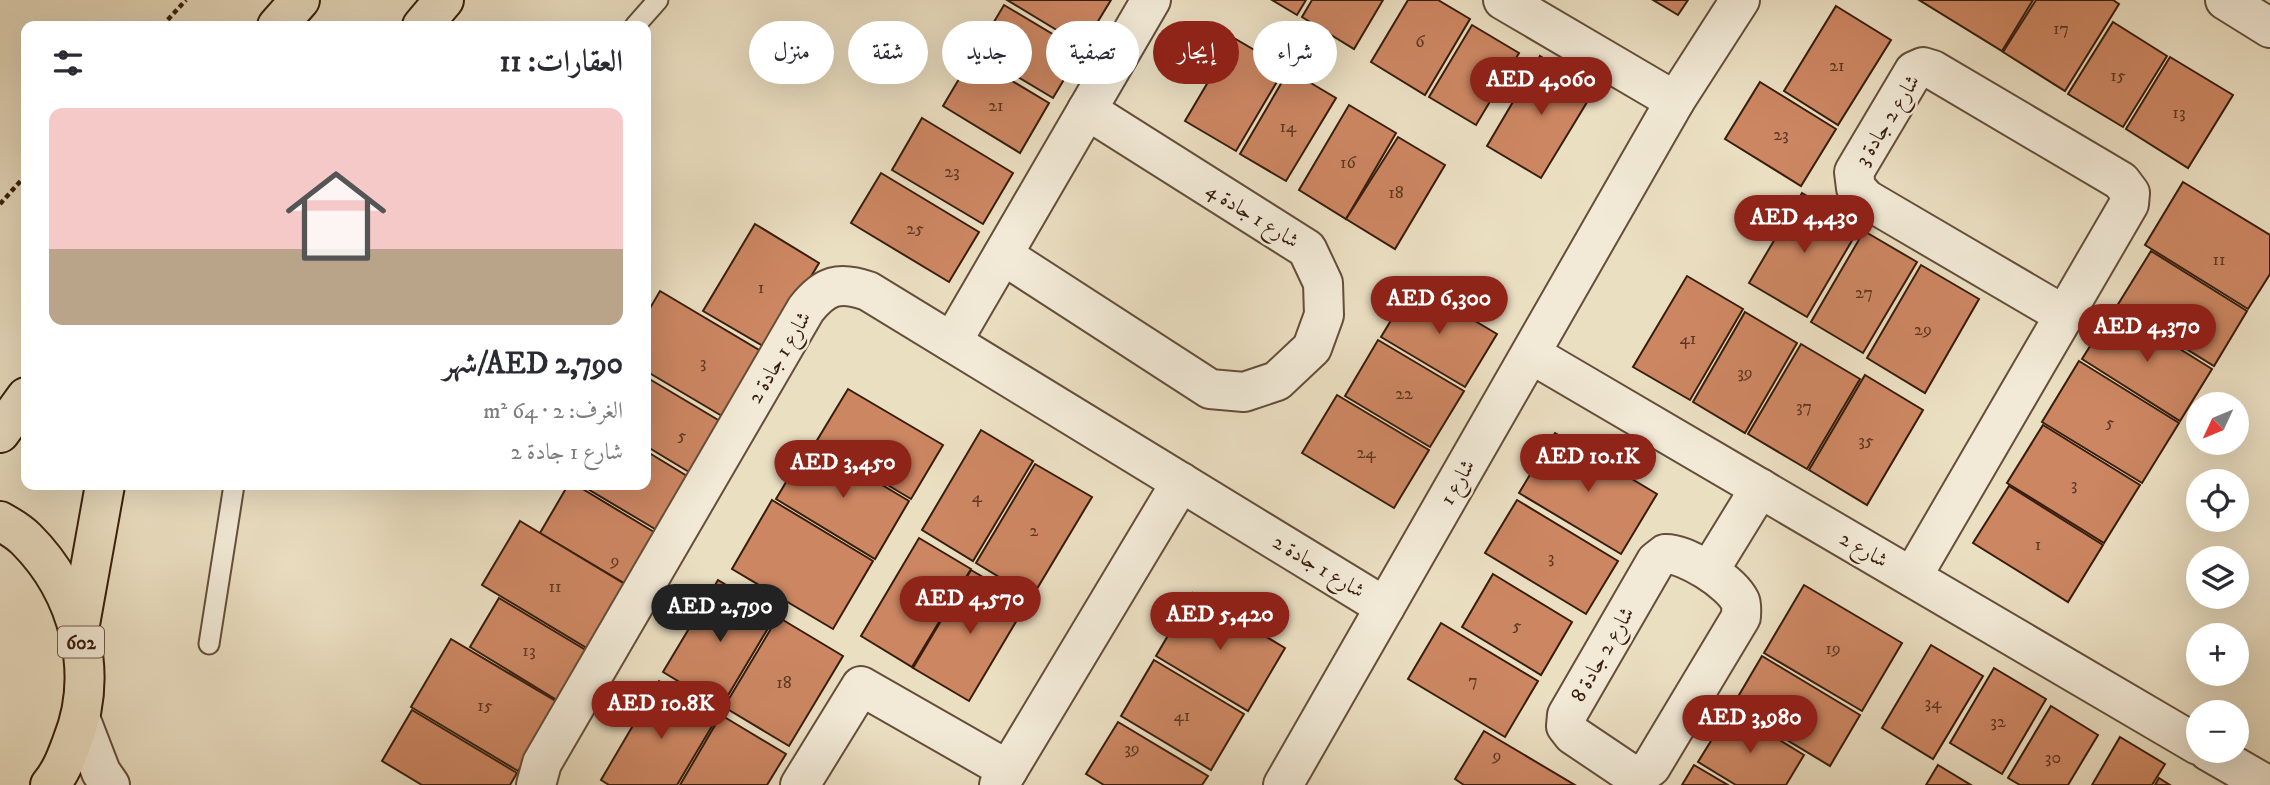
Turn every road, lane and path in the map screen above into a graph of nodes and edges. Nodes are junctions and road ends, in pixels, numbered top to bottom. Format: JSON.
{"nodes":[{"id":1,"x":186,"y":0,"type":"edge"},
{"id":2,"x":300,"y":0,"type":"edge"},
{"id":3,"x":444,"y":0,"type":"edge"},
{"id":4,"x":658,"y":0,"type":"edge"},
{"id":5,"x":1152,"y":0,"type":"edge"},
{"id":6,"x":1503,"y":0,"type":"edge"},
{"id":7,"x":1740,"y":0,"type":"edge"},
{"id":8,"x":2225,"y":0,"type":"edge"},
{"id":9,"x":167,"y":21,"type":"edge"},
{"id":10,"x":281,"y":21,"type":"edge"},
{"id":11,"x":426,"y":21,"type":"edge"},
{"id":12,"x":639,"y":21,"type":"edge"},
{"id":13,"x":2270,"y":28,"type":"edge"},
{"id":14,"x":1675,"y":102,"type":"junction"},
{"id":15,"x":1087,"y":110,"type":"junction"},
{"id":16,"x":21,"y":181,"type":"edge"},
{"id":17,"x":0,"y":204,"type":"edge"},
{"id":18,"x":1003,"y":255,"type":"junction"},
{"id":19,"x":2064,"y":315,"type":"junction"},
{"id":20,"x":952,"y":342,"type":"junction"},
{"id":21,"x":1531,"y":354,"type":"junction"},
{"id":22,"x":21,"y":404,"type":"edge"},
{"id":23,"x":0,"y":433,"type":"edge"},
{"id":24,"x":1181,"y":482,"type":"junction"},
{"id":25,"x":1760,"y":488,"type":"junction"},
{"id":26,"x":104,"y":490,"type":"edge"},
{"id":27,"x":233,"y":490,"type":"edge"},
{"id":28,"x":0,"y":521,"type":"edge"},
{"id":29,"x":1709,"y":571,"type":"junction"},
{"id":30,"x":1912,"y":577,"type":"junction"},
{"id":31,"x":1385,"y":607,"type":"junction"},
{"id":32,"x":79,"y":630,"type":"junction"},
{"id":33,"x":209,"y":645,"type":"dead end"},
{"id":34,"x":81,"y":720,"type":"junction"},
{"id":35,"x":2186,"y":738,"type":"edge"},
{"id":36,"x":2229,"y":763,"type":"edge"},
{"id":37,"x":1003,"y":778,"type":"edge"},
{"id":38,"x":50,"y":785,"type":"edge"},
{"id":39,"x":110,"y":785,"type":"edge"},
{"id":40,"x":537,"y":785,"type":"edge"},
{"id":41,"x":800,"y":785,"type":"edge"},
{"id":42,"x":1283,"y":785,"type":"edge"},
{"id":43,"x":2267,"y":785,"type":"edge"}],
"edges":[{"from":1,"to":9,"type":"path"},
{"from":2,"to":10,"type":"main road"},
{"from":3,"to":11,"type":"main road"},
{"from":4,"to":12,"type":"lane"},
{"from":5,"to":15,"type":"street"},
{"from":6,"to":14,"type":"street"},
{"from":7,"to":14,"type":"street","name":"شارع 1"},
{"from":8,"to":13,"type":"street"},
{"from":14,"to":21,"type":"street","name":"شارع 1"},
{"from":15,"to":18,"type":"street"},
{"from":15,"to":18,"type":"street","name":"شارع 1 جادة 4"},
{"from":16,"to":17,"type":"path"},
{"from":18,"to":20,"type":"street"},
{"from":19,"to":19,"type":"street","name":"شارع 2 جادة 3"},
{"from":19,"to":30,"type":"street","name":"شارع 2 جادة 3"},
{"from":20,"to":24,"type":"street","name":"شارع 1 جادة 2"},
{"from":20,"to":40,"type":"street","name":"شارع 1 جادة 2"},
{"from":21,"to":25,"type":"street","name":"شارع 2"},
{"from":21,"to":31,"type":"street","name":"شارع 1"},
{"from":22,"to":23,"type":"main road"},
{"from":24,"to":31,"type":"street","name":"شارع 1 جادة 2"},
{"from":24,"to":37,"type":"street"},
{"from":25,"to":29,"type":"street"},
{"from":25,"to":30,"type":"street","name":"شارع 2"},
{"from":26,"to":32,"type":"main road","number":"602"},
{"from":27,"to":33,"type":"lane"},
{"from":28,"to":32,"type":"main road","number":"602"},
{"from":29,"to":29,"type":"street","name":"شارع 2 جادة 8"},
{"from":30,"to":35,"type":"street","name":"شارع 2"},
{"from":31,"to":42,"type":"street","name":"شارع 1"},
{"from":32,"to":34,"type":"main road","number":"602"},
{"from":34,"to":38,"type":"main road","number":"602"},
{"from":34,"to":39,"type":"street"},
{"from":36,"to":43,"type":"street"},
{"from":37,"to":41,"type":"street"}]}
